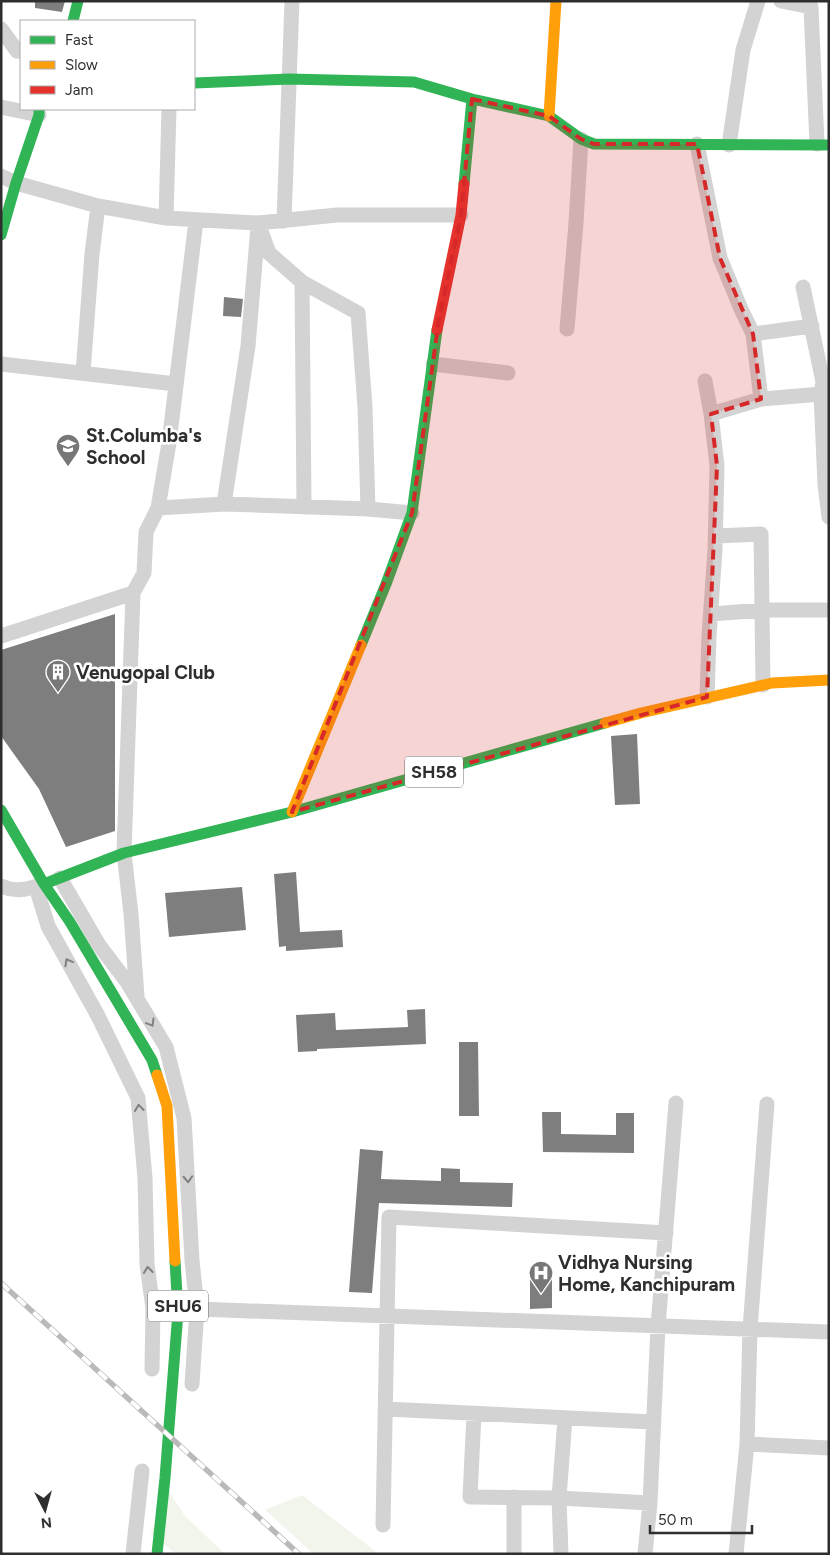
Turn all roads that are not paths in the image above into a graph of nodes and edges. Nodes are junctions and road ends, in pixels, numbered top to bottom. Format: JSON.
{"nodes":[{"id":1,"x":78,"y":1,"type":"edge"},
{"id":2,"x":292,"y":1,"type":"edge"},
{"id":3,"x":556,"y":1,"type":"edge"},
{"id":4,"x":758,"y":1,"type":"edge"},
{"id":5,"x":781,"y":1,"type":"edge"},
{"id":6,"x":73,"y":20,"type":"edge"},
{"id":7,"x":1,"y":29,"type":"edge"},
{"id":8,"x":20,"y":51,"type":"edge"},
{"id":9,"x":290,"y":78,"type":"junction"},
{"id":10,"x":195,"y":83,"type":"edge"},
{"id":11,"x":472,"y":99,"type":"junction"},
{"id":12,"x":1,"y":106,"type":"edge"},
{"id":13,"x":20,"y":109,"type":"edge"},
{"id":14,"x":26,"y":110,"type":"edge"},
{"id":15,"x":169,"y":110,"type":"edge"},
{"id":16,"x":39,"y":112,"type":"edge"},
{"id":17,"x":549,"y":116,"type":"junction"},
{"id":18,"x":581,"y":139,"type":"junction"},
{"id":19,"x":697,"y":144,"type":"junction"},
{"id":20,"x":823,"y":144,"type":"edge"},
{"id":21,"x":730,"y":145,"type":"junction"},
{"id":22,"x":1,"y":176,"type":"edge"},
{"id":23,"x":16,"y":183,"type":"junction"},
{"id":24,"x":98,"y":206,"type":"junction"},
{"id":25,"x":461,"y":215,"type":"junction"},
{"id":26,"x":166,"y":218,"type":"junction"},
{"id":27,"x":196,"y":221,"type":"junction"},
{"id":28,"x":284,"y":221,"type":"junction"},
{"id":29,"x":258,"y":223,"type":"junction"},
{"id":30,"x":1,"y":235,"type":"edge"},
{"id":31,"x":302,"y":282,"type":"junction"},
{"id":32,"x":804,"y":287,"type":"dead end"},
{"id":33,"x":812,"y":326,"type":"junction"},
{"id":34,"x":567,"y":329,"type":"dead end"},
{"id":35,"x":753,"y":334,"type":"junction"},
{"id":36,"x":1,"y":364,"type":"edge"},
{"id":37,"x":433,"y":364,"type":"junction"},
{"id":38,"x":83,"y":373,"type":"junction"},
{"id":39,"x":508,"y":373,"type":"dead end"},
{"id":40,"x":705,"y":381,"type":"dead end"},
{"id":41,"x":176,"y":384,"type":"junction"},
{"id":42,"x":821,"y":394,"type":"junction"},
{"id":43,"x":761,"y":399,"type":"junction"},
{"id":44,"x":711,"y":414,"type":"junction"},
{"id":45,"x":224,"y":504,"type":"junction"},
{"id":46,"x":304,"y":507,"type":"junction"},
{"id":47,"x":158,"y":508,"type":"junction"},
{"id":48,"x":368,"y":509,"type":"junction"},
{"id":49,"x":412,"y":513,"type":"junction"},
{"id":50,"x":829,"y":517,"type":"edge"},
{"id":51,"x":716,"y":536,"type":"junction"},
{"id":52,"x":134,"y":593,"type":"junction"},
{"id":53,"x":763,"y":610,"type":"junction"},
{"id":54,"x":829,"y":610,"type":"edge"},
{"id":55,"x":711,"y":614,"type":"junction"},
{"id":56,"x":1,"y":636,"type":"edge"},
{"id":57,"x":829,"y":680,"type":"edge"},
{"id":58,"x":763,"y":685,"type":"junction"},
{"id":59,"x":707,"y":697,"type":"junction"},
{"id":60,"x":1,"y":810,"type":"edge"},
{"id":61,"x":292,"y":812,"type":"junction"},
{"id":62,"x":124,"y":853,"type":"junction"},
{"id":63,"x":60,"y":878,"type":"junction"},
{"id":64,"x":40,"y":885,"type":"junction"},
{"id":65,"x":1,"y":886,"type":"edge"},
{"id":66,"x":137,"y":998,"type":"junction"},
{"id":67,"x":676,"y":1103,"type":"dead end"},
{"id":68,"x":767,"y":1104,"type":"dead end"},
{"id":69,"x":666,"y":1233,"type":"junction"},
{"id":70,"x":153,"y":1309,"type":"junction"},
{"id":71,"x":197,"y":1309,"type":"junction"},
{"id":72,"x":386,"y":1317,"type":"junction"},
{"id":73,"x":658,"y":1326,"type":"junction"},
{"id":74,"x":750,"y":1329,"type":"junction"},
{"id":75,"x":829,"y":1332,"type":"edge"},
{"id":76,"x":152,"y":1369,"type":"dead end"},
{"id":77,"x":192,"y":1384,"type":"dead end"},
{"id":78,"x":386,"y":1409,"type":"junction"},
{"id":79,"x":474,"y":1414,"type":"junction"},
{"id":80,"x":565,"y":1418,"type":"junction"},
{"id":81,"x":653,"y":1422,"type":"junction"},
{"id":82,"x":747,"y":1444,"type":"junction"},
{"id":83,"x":829,"y":1448,"type":"edge"},
{"id":84,"x":142,"y":1471,"type":"dead end"},
{"id":85,"x":514,"y":1497,"type":"junction"},
{"id":86,"x":559,"y":1498,"type":"junction"},
{"id":87,"x":650,"y":1503,"type":"junction"},
{"id":88,"x":383,"y":1524,"type":"dead end"},
{"id":89,"x":133,"y":1554,"type":"edge"},
{"id":90,"x":157,"y":1554,"type":"edge"},
{"id":91,"x":514,"y":1554,"type":"edge"},
{"id":92,"x":561,"y":1554,"type":"edge"},
{"id":93,"x":645,"y":1554,"type":"edge"},
{"id":94,"x":736,"y":1554,"type":"edge"}],
"edges":[{"from":1,"to":6,"type":"street"},
{"from":2,"to":9,"type":"street"},
{"from":3,"to":17,"type":"street"},
{"from":4,"to":21,"type":"street"},
{"from":5,"to":20,"type":"street"},
{"from":7,"to":8,"type":"street"},
{"from":9,"to":10,"type":"street"},
{"from":9,"to":11,"type":"street"},
{"from":9,"to":28,"type":"street"},
{"from":11,"to":17,"type":"street"},
{"from":11,"to":25,"type":"street"},
{"from":12,"to":13,"type":"street"},
{"from":14,"to":16,"type":"street"},
{"from":15,"to":26,"type":"street"},
{"from":16,"to":23,"type":"street"},
{"from":17,"to":18,"type":"street"},
{"from":18,"to":19,"type":"street"},
{"from":18,"to":34,"type":"street"},
{"from":19,"to":21,"type":"street"},
{"from":19,"to":35,"type":"street"},
{"from":20,"to":21,"type":"street"},
{"from":22,"to":23,"type":"street"},
{"from":23,"to":24,"type":"street"},
{"from":23,"to":30,"type":"street"},
{"from":24,"to":26,"type":"street"},
{"from":24,"to":38,"type":"street"},
{"from":25,"to":28,"type":"street"},
{"from":25,"to":37,"type":"street"},
{"from":26,"to":27,"type":"street"},
{"from":27,"to":29,"type":"street"},
{"from":27,"to":41,"type":"street"},
{"from":28,"to":29,"type":"street"},
{"from":29,"to":31,"type":"street"},
{"from":29,"to":45,"type":"street"},
{"from":31,"to":46,"type":"street"},
{"from":31,"to":48,"type":"street"},
{"from":32,"to":33,"type":"street"},
{"from":33,"to":35,"type":"street"},
{"from":33,"to":42,"type":"street"},
{"from":35,"to":43,"type":"street"},
{"from":36,"to":38,"type":"street"},
{"from":37,"to":39,"type":"street"},
{"from":37,"to":49,"type":"street"},
{"from":38,"to":41,"type":"street"},
{"from":40,"to":44,"type":"street"},
{"from":41,"to":47,"type":"street"},
{"from":42,"to":43,"type":"street"},
{"from":42,"to":50,"type":"street"},
{"from":43,"to":44,"type":"street"},
{"from":44,"to":51,"type":"street"},
{"from":45,"to":46,"type":"street"},
{"from":45,"to":47,"type":"street"},
{"from":46,"to":48,"type":"street"},
{"from":47,"to":52,"type":"street"},
{"from":48,"to":49,"type":"street"},
{"from":49,"to":61,"type":"street"},
{"from":51,"to":53,"type":"street"},
{"from":51,"to":55,"type":"street"},
{"from":52,"to":56,"type":"street"},
{"from":52,"to":62,"type":"street"},
{"from":53,"to":54,"type":"street"},
{"from":53,"to":55,"type":"street"},
{"from":53,"to":58,"type":"street"},
{"from":55,"to":59,"type":"street"},
{"from":57,"to":58,"type":"street","number":"SH58"},
{"from":58,"to":59,"type":"street","number":"SH58"},
{"from":59,"to":61,"type":"street","number":"SH58"},
{"from":60,"to":64,"type":"street","number":"SHU6"},
{"from":61,"to":62,"type":"street","number":"SH58"},
{"from":62,"to":63,"type":"street","number":"SH58"},
{"from":62,"to":66,"type":"street"},
{"from":63,"to":64,"type":"street","number":"SH58"},
{"from":63,"to":66,"type":"street"},
{"from":64,"to":65,"type":"street"},
{"from":70,"to":64,"type":"street","one_way":true},
{"from":64,"to":90,"type":"street","number":"SHU6"},
{"from":66,"to":71,"type":"street","one_way":true},
{"from":67,"to":69,"type":"street"},
{"from":68,"to":74,"type":"street"},
{"from":69,"to":72,"type":"street"},
{"from":69,"to":73,"type":"street"},
{"from":70,"to":71,"type":"street"},
{"from":70,"to":76,"type":"street"},
{"from":71,"to":72,"type":"street"},
{"from":71,"to":77,"type":"street"},
{"from":72,"to":73,"type":"street"},
{"from":72,"to":78,"type":"street"},
{"from":73,"to":74,"type":"street"},
{"from":73,"to":81,"type":"street"},
{"from":74,"to":75,"type":"street"},
{"from":74,"to":82,"type":"street"},
{"from":78,"to":79,"type":"street"},
{"from":78,"to":88,"type":"street"},
{"from":79,"to":80,"type":"street"},
{"from":79,"to":85,"type":"street"},
{"from":80,"to":81,"type":"street"},
{"from":80,"to":86,"type":"street"},
{"from":81,"to":87,"type":"street"},
{"from":82,"to":83,"type":"street"},
{"from":82,"to":94,"type":"street"},
{"from":84,"to":89,"type":"street"},
{"from":85,"to":86,"type":"street"},
{"from":85,"to":91,"type":"street"},
{"from":86,"to":87,"type":"street"},
{"from":86,"to":92,"type":"street"},
{"from":87,"to":93,"type":"street"}]}
